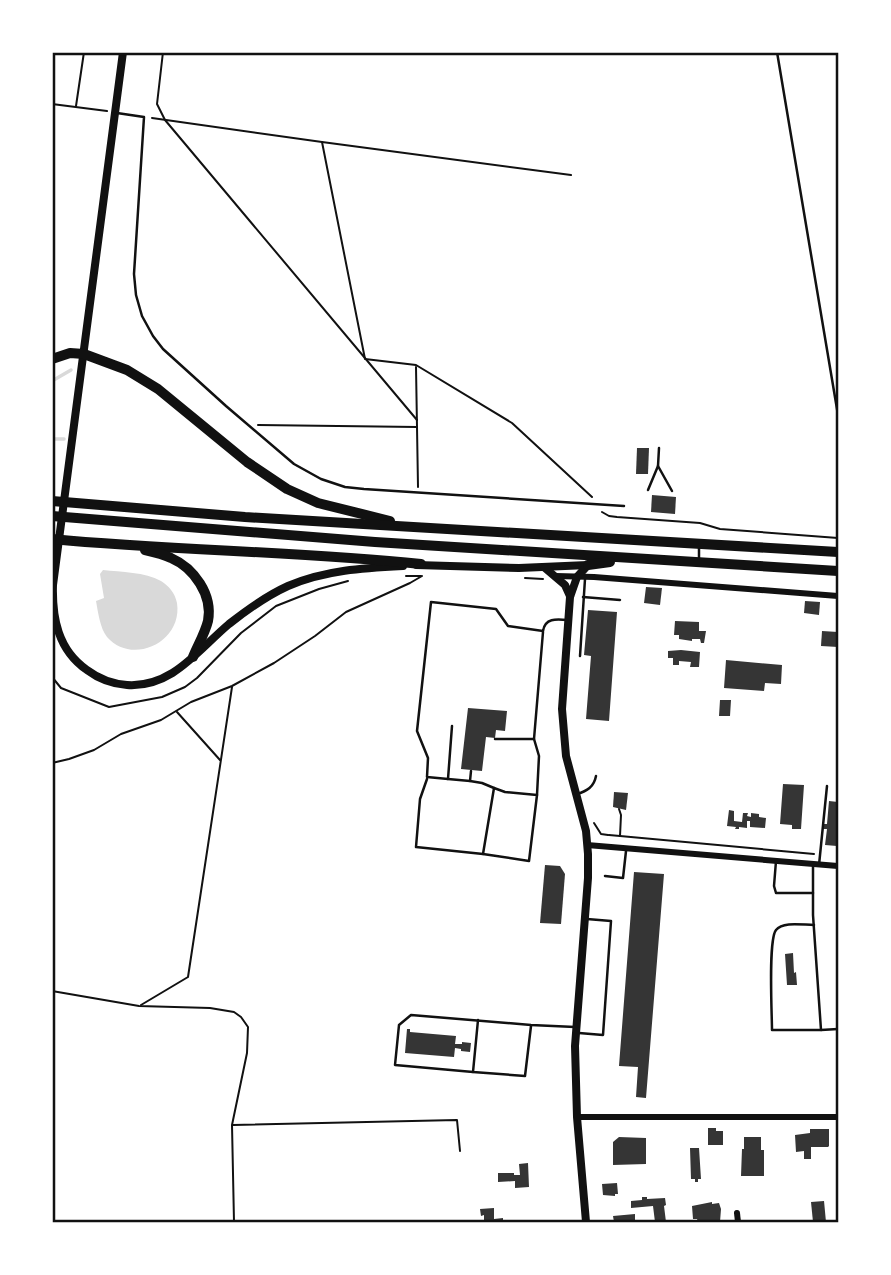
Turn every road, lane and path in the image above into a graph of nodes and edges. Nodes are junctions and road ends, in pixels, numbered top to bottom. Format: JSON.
{"nodes":[{"id":1,"x":84,"y":52,"type":"edge"},
{"id":2,"x":122,"y":52,"type":"edge"},
{"id":3,"x":163,"y":52,"type":"edge"},
{"id":4,"x":777,"y":52,"type":"edge"},
{"id":5,"x":52,"y":104,"type":"edge"},
{"id":6,"x":76,"y":107,"type":"junction"},
{"id":7,"x":103,"y":111,"type":"dead end"},
{"id":8,"x":115,"y":112,"type":"junction"},
{"id":9,"x":144,"y":117,"type":"junction"},
{"id":10,"x":165,"y":120,"type":"junction"},
{"id":11,"x":322,"y":142,"type":"junction"},
{"id":12,"x":571,"y":175,"type":"dead end"},
{"id":13,"x":84,"y":354,"type":"junction"},
{"id":14,"x":52,"y":359,"type":"edge"},
{"id":15,"x":365,"y":359,"type":"junction"},
{"id":16,"x":416,"y":365,"type":"junction"},
{"id":17,"x":838,"y":415,"type":"edge"},
{"id":18,"x":417,"y":420,"type":"junction"},
{"id":19,"x":247,"y":425,"type":"junction"},
{"id":20,"x":417,"y":427,"type":"junction"},
{"id":21,"x":659,"y":449,"type":"dead end"},
{"id":22,"x":658,"y":466,"type":"junction"},
{"id":23,"x":648,"y":489,"type":"dead end"},
{"id":24,"x":672,"y":491,"type":"dead end"},
{"id":25,"x":418,"y":494,"type":"junction"},
{"id":26,"x":52,"y":501,"type":"edge"},
{"id":27,"x":600,"y":505,"type":"junction"},
{"id":28,"x":624,"y":506,"type":"dead end"},
{"id":29,"x":52,"y":516,"type":"edge"},
{"id":30,"x":418,"y":527,"type":"junction"},
{"id":31,"x":838,"y":538,"type":"edge"},
{"id":32,"x":52,"y":539,"type":"edge"},
{"id":33,"x":699,"y":543,"type":"junction"},
{"id":34,"x":131,"y":546,"type":"junction"},
{"id":35,"x":838,"y":552,"type":"edge"},
{"id":36,"x":632,"y":559,"type":"junction"},
{"id":37,"x":696,"y":563,"type":"junction"},
{"id":38,"x":588,"y":565,"type":"junction"},
{"id":39,"x":424,"y":568,"type":"junction"},
{"id":40,"x":545,"y":568,"type":"junction"},
{"id":41,"x":838,"y":571,"type":"edge"},
{"id":42,"x":398,"y":576,"type":"dead end"},
{"id":43,"x":422,"y":576,"type":"junction"},
{"id":44,"x":581,"y":577,"type":"junction"},
{"id":45,"x":520,"y":578,"type":"dead end"},
{"id":46,"x":552,"y":578,"type":"junction"},
{"id":47,"x":352,"y":580,"type":"dead end"},
{"id":48,"x":838,"y":596,"type":"edge"},
{"id":49,"x":570,"y":597,"type":"junction"},
{"id":50,"x":583,"y":597,"type":"junction"},
{"id":51,"x":620,"y":600,"type":"dead end"},
{"id":52,"x":568,"y":620,"type":"junction"},
{"id":53,"x":543,"y":631,"type":"junction"},
{"id":54,"x":55,"y":634,"type":"edge"},
{"id":55,"x":580,"y":656,"type":"dead end"},
{"id":56,"x":193,"y":657,"type":"junction"},
{"id":57,"x":52,"y":677,"type":"edge"},
{"id":58,"x":232,"y":686,"type":"junction"},
{"id":59,"x":177,"y":711,"type":"junction"},
{"id":60,"x":452,"y":726,"type":"dead end"},
{"id":61,"x":495,"y":739,"type":"dead end"},
{"id":62,"x":534,"y":739,"type":"junction"},
{"id":63,"x":221,"y":761,"type":"junction"},
{"id":64,"x":52,"y":763,"type":"edge"},
{"id":65,"x":471,"y":771,"type":"dead end"},
{"id":66,"x":596,"y":776,"type":"dead end"},
{"id":67,"x":427,"y":777,"type":"junction"},
{"id":68,"x":448,"y":779,"type":"junction"},
{"id":69,"x":470,"y":781,"type":"junction"},
{"id":70,"x":827,"y":786,"type":"dead end"},
{"id":71,"x":494,"y":788,"type":"junction"},
{"id":72,"x":577,"y":794,"type":"junction"},
{"id":73,"x":537,"y":795,"type":"junction"},
{"id":74,"x":619,"y":809,"type":"dead end"},
{"id":75,"x":591,"y":816,"type":"dead end"},
{"id":76,"x":620,"y":835,"type":"junction"},
{"id":77,"x":587,"y":845,"type":"junction"},
{"id":78,"x":626,"y":847,"type":"junction"},
{"id":79,"x":483,"y":854,"type":"junction"},
{"id":80,"x":814,"y":854,"type":"dead end"},
{"id":81,"x":776,"y":861,"type":"junction"},
{"id":82,"x":816,"y":864,"type":"junction"},
{"id":83,"x":838,"y":866,"type":"edge"},
{"id":84,"x":605,"y":876,"type":"dead end"},
{"id":85,"x":813,"y":893,"type":"junction"},
{"id":86,"x":584,"y":919,"type":"junction"},
{"id":87,"x":814,"y":925,"type":"junction"},
{"id":88,"x":52,"y":990,"type":"edge"},
{"id":89,"x":139,"y":1006,"type":"junction"},
{"id":90,"x":478,"y":1020,"type":"junction"},
{"id":91,"x":531,"y":1025,"type":"junction"},
{"id":92,"x":838,"y":1029,"type":"edge"},
{"id":93,"x":575,"y":1030,"type":"junction"},
{"id":94,"x":821,"y":1030,"type":"junction"},
{"id":95,"x":473,"y":1072,"type":"junction"},
{"id":96,"x":577,"y":1117,"type":"junction"},
{"id":97,"x":838,"y":1117,"type":"edge"},
{"id":98,"x":232,"y":1125,"type":"junction"},
{"id":99,"x":460,"y":1151,"type":"dead end"},
{"id":100,"x":737,"y":1213,"type":"dead end"},
{"id":101,"x":234,"y":1223,"type":"edge"},
{"id":102,"x":586,"y":1223,"type":"edge"},
{"id":103,"x":738,"y":1223,"type":"edge"}],
"edges":[{"from":1,"to":6,"type":"path"},
{"from":2,"to":8,"type":"street"},
{"from":3,"to":10,"type":"path"},
{"from":4,"to":17,"type":"lane"},
{"from":5,"to":6,"type":"path"},
{"from":6,"to":7,"type":"path"},
{"from":8,"to":9,"type":"lane"},
{"from":8,"to":13,"type":"street"},
{"from":9,"to":10,"type":"path"},
{"from":9,"to":19,"type":"lane"},
{"from":10,"to":11,"type":"path"},
{"from":10,"to":15,"type":"path"},
{"from":11,"to":12,"type":"path"},
{"from":11,"to":15,"type":"path"},
{"from":13,"to":14,"type":"main road"},
{"from":13,"to":30,"type":"main road"},
{"from":13,"to":54,"type":"street"},
{"from":15,"to":16,"type":"path"},
{"from":15,"to":18,"type":"path"},
{"from":16,"to":18,"type":"path"},
{"from":16,"to":27,"type":"path"},
{"from":18,"to":20,"type":"path"},
{"from":19,"to":20,"type":"path"},
{"from":19,"to":25,"type":"lane"},
{"from":20,"to":25,"type":"path"},
{"from":21,"to":22,"type":"lane"},
{"from":22,"to":23,"type":"lane"},
{"from":22,"to":24,"type":"lane"},
{"from":25,"to":27,"type":"lane"},
{"from":26,"to":30,"type":"main road"},
{"from":27,"to":28,"type":"lane"},
{"from":27,"to":31,"type":"path"},
{"from":29,"to":36,"type":"main road"},
{"from":30,"to":33,"type":"main road"},
{"from":32,"to":34,"type":"main road"},
{"from":33,"to":35,"type":"main road"},
{"from":33,"to":37,"type":"lane"},
{"from":34,"to":39,"type":"main road"},
{"from":34,"to":56,"type":"main road"},
{"from":36,"to":37,"type":"main road"},
{"from":36,"to":38,"type":"main road"},
{"from":37,"to":41,"type":"main road"},
{"from":38,"to":40,"type":"street"},
{"from":38,"to":44,"type":"street"},
{"from":39,"to":40,"type":"street"},
{"from":39,"to":43,"type":"path"},
{"from":39,"to":56,"type":"street"},
{"from":40,"to":46,"type":"street"},
{"from":42,"to":43,"type":"path"},
{"from":43,"to":58,"type":"path"},
{"from":44,"to":46,"type":"street"},
{"from":44,"to":48,"type":"street"},
{"from":44,"to":49,"type":"street"},
{"from":44,"to":50,"type":"lane"},
{"from":45,"to":46,"type":"path"},
{"from":46,"to":49,"type":"street"},
{"from":47,"to":57,"type":"path"},
{"from":49,"to":52,"type":"street"},
{"from":50,"to":51,"type":"lane"},
{"from":50,"to":55,"type":"lane"},
{"from":52,"to":53,"type":"lane"},
{"from":52,"to":72,"type":"street"},
{"from":53,"to":62,"type":"lane"},
{"from":53,"to":67,"type":"lane"},
{"from":54,"to":56,"type":"street"},
{"from":58,"to":59,"type":"path"},
{"from":58,"to":63,"type":"path"},
{"from":59,"to":63,"type":"path"},
{"from":59,"to":64,"type":"path"},
{"from":60,"to":68,"type":"lane"},
{"from":61,"to":62,"type":"lane"},
{"from":62,"to":73,"type":"lane"},
{"from":63,"to":89,"type":"path"},
{"from":65,"to":69,"type":"lane"},
{"from":66,"to":72,"type":"lane"},
{"from":67,"to":68,"type":"lane"},
{"from":67,"to":79,"type":"lane"},
{"from":68,"to":69,"type":"lane"},
{"from":69,"to":71,"type":"lane"},
{"from":70,"to":82,"type":"lane"},
{"from":71,"to":73,"type":"lane"},
{"from":71,"to":79,"type":"lane"},
{"from":72,"to":77,"type":"street"},
{"from":73,"to":79,"type":"lane"},
{"from":74,"to":76,"type":"path"},
{"from":75,"to":76,"type":"path"},
{"from":76,"to":80,"type":"path"},
{"from":77,"to":78,"type":"street"},
{"from":77,"to":86,"type":"street"},
{"from":78,"to":81,"type":"street"},
{"from":78,"to":84,"type":"lane"},
{"from":81,"to":82,"type":"street"},
{"from":81,"to":85,"type":"lane"},
{"from":82,"to":83,"type":"street"},
{"from":82,"to":85,"type":"lane"},
{"from":85,"to":87,"type":"lane"},
{"from":86,"to":93,"type":"street"},
{"from":86,"to":93,"type":"lane"},
{"from":87,"to":94,"type":"lane"},
{"from":87,"to":94,"type":"lane"},
{"from":88,"to":89,"type":"path"},
{"from":89,"to":98,"type":"path"},
{"from":90,"to":91,"type":"lane"},
{"from":90,"to":95,"type":"lane"},
{"from":90,"to":95,"type":"lane"},
{"from":91,"to":93,"type":"lane"},
{"from":91,"to":95,"type":"lane"},
{"from":92,"to":94,"type":"lane"},
{"from":93,"to":96,"type":"street"},
{"from":96,"to":97,"type":"street"},
{"from":96,"to":102,"type":"street"},
{"from":98,"to":99,"type":"path"},
{"from":98,"to":101,"type":"path"},
{"from":100,"to":103,"type":"street"}]}
